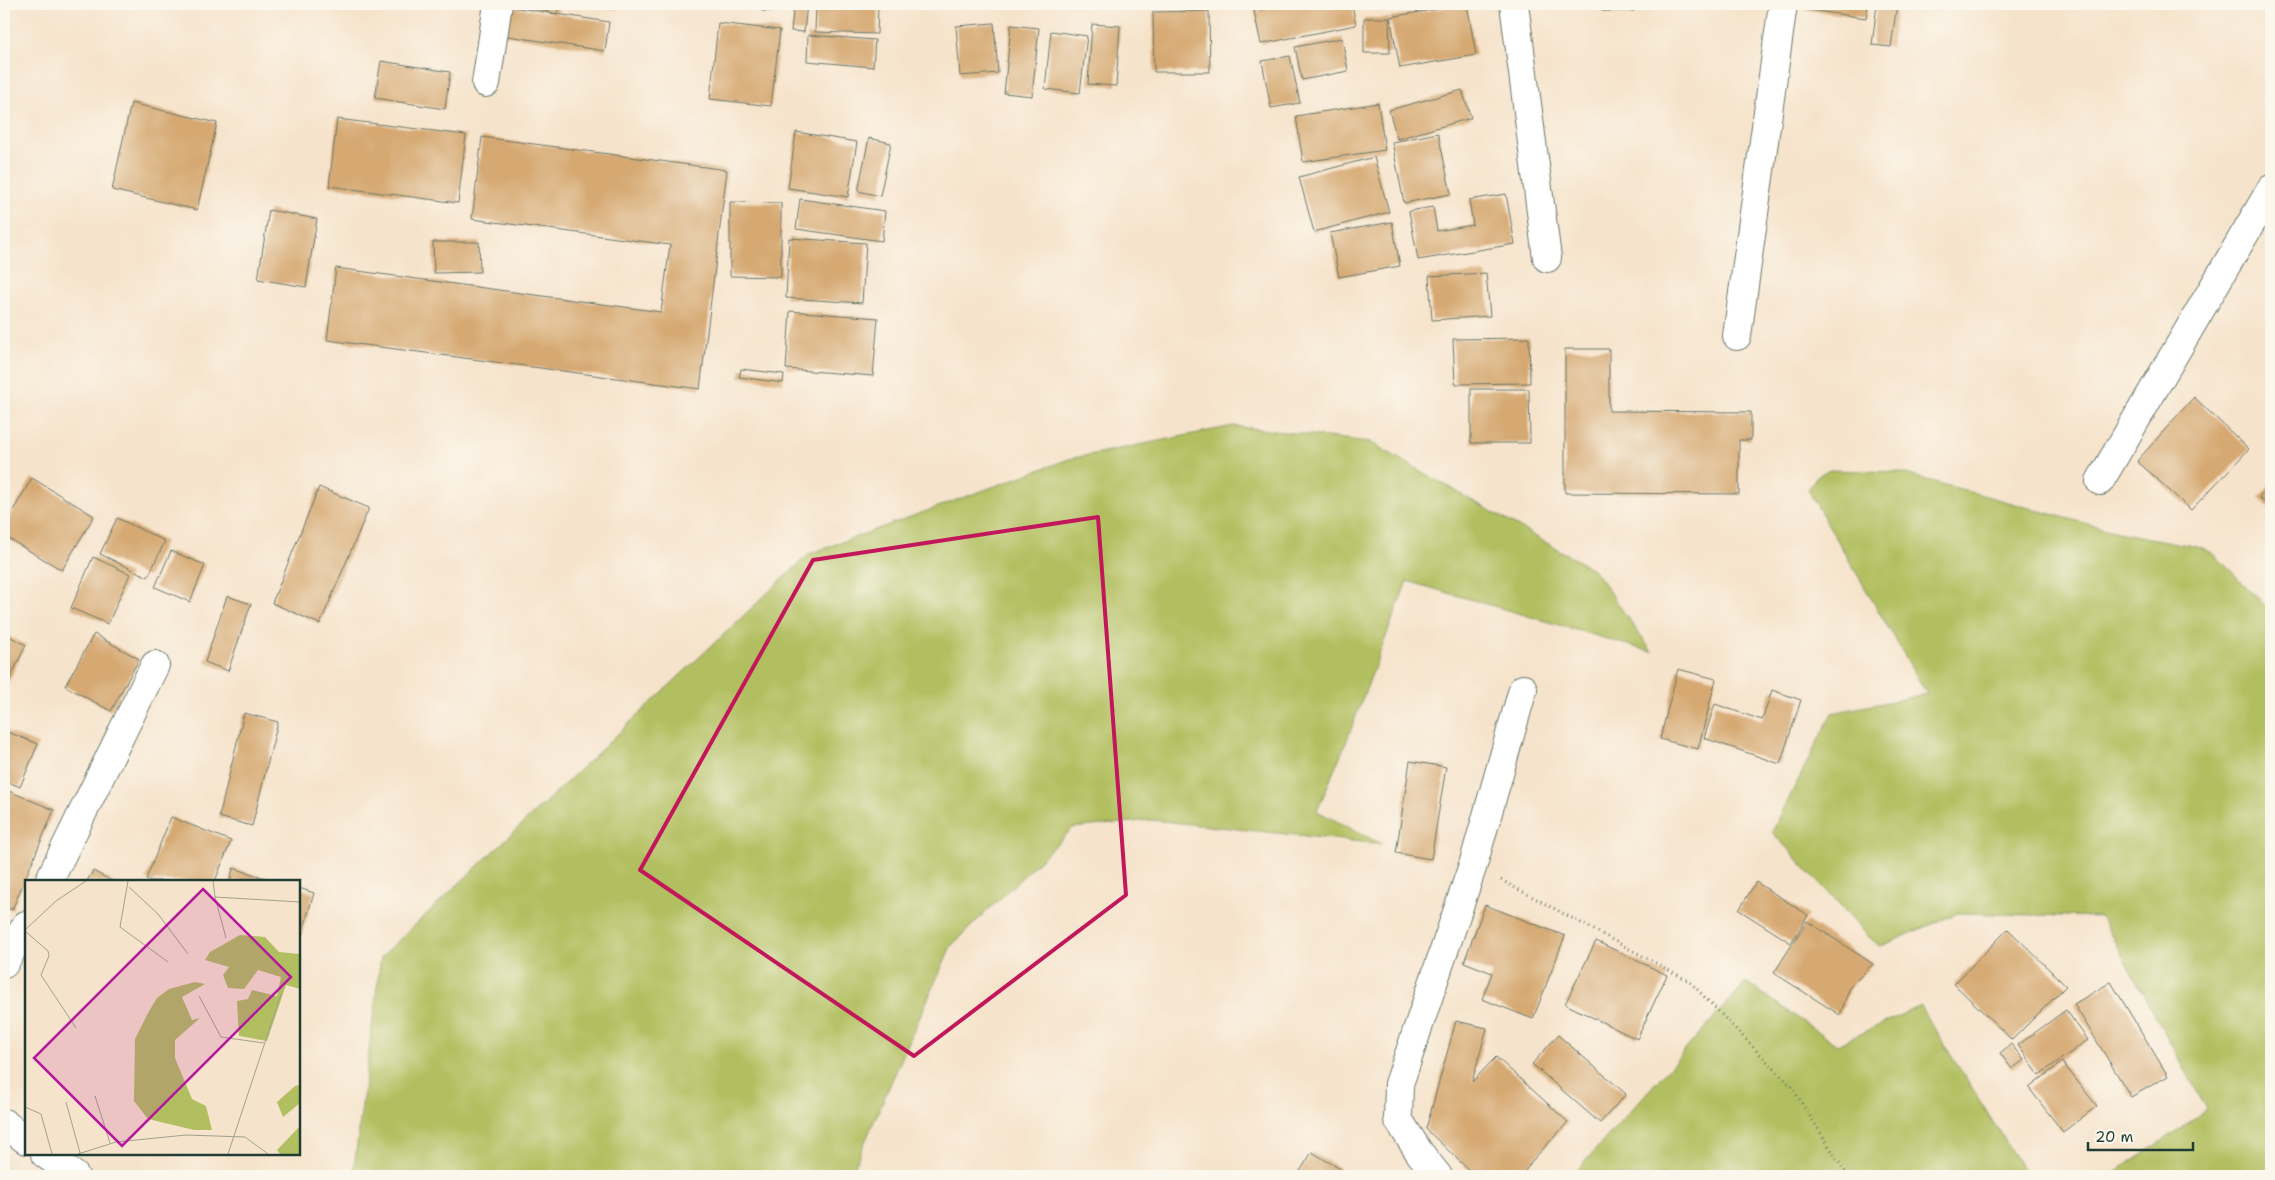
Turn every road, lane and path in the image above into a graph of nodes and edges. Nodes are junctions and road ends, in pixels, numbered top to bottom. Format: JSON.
{"nodes":[{"id":1,"x":498,"y":4,"type":"edge"},
{"id":2,"x":1514,"y":4,"type":"edge"},
{"id":3,"x":1783,"y":4,"type":"edge"},
{"id":4,"x":486,"y":83,"type":"dead end"},
{"id":5,"x":2271,"y":189,"type":"edge"},
{"id":6,"x":1546,"y":258,"type":"dead end"},
{"id":7,"x":1737,"y":336,"type":"dead end"},
{"id":8,"x":2100,"y":481,"type":"dead end"},
{"id":9,"x":155,"y":665,"type":"dead end"},
{"id":10,"x":1523,"y":689,"type":"dead end"},
{"id":11,"x":1473,"y":866,"type":"junction"},
{"id":12,"x":49,"y":880,"type":"edge"},
{"id":13,"x":25,"y":927,"type":"edge"},
{"id":14,"x":4,"y":964,"type":"edge"},
{"id":15,"x":4,"y":1123,"type":"edge"},
{"id":16,"x":25,"y":1139,"type":"edge"},
{"id":17,"x":45,"y":1155,"type":"edge"},
{"id":18,"x":75,"y":1176,"type":"edge"},
{"id":19,"x":1438,"y":1176,"type":"edge"},
{"id":20,"x":1848,"y":1176,"type":"edge"}],
"edges":[{"from":1,"to":4,"type":"street"},
{"from":2,"to":6,"type":"street"},
{"from":3,"to":7,"type":"street"},
{"from":5,"to":8,"type":"street"},
{"from":9,"to":12,"type":"street"},
{"from":10,"to":11,"type":"street"},
{"from":11,"to":19,"type":"street"},
{"from":11,"to":20,"type":"path"},
{"from":13,"to":14,"type":"street"},
{"from":15,"to":16,"type":"street"},
{"from":17,"to":18,"type":"street"}]}
